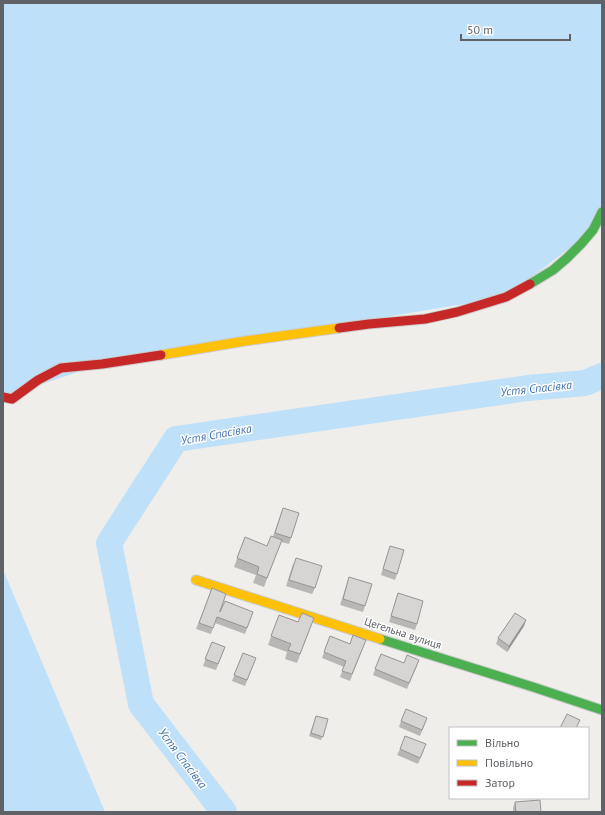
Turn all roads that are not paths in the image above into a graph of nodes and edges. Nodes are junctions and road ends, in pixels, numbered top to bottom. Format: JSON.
{"nodes":[{"id":1,"x":602,"y":212,"type":"edge"},
{"id":2,"x":3,"y":397,"type":"edge"},
{"id":3,"x":196,"y":580,"type":"dead end"},
{"id":4,"x":602,"y":710,"type":"edge"}],
"edges":[{"from":1,"to":2,"type":"street"},
{"from":3,"to":4,"type":"street","name":"Цегельна вулиця"}]}
